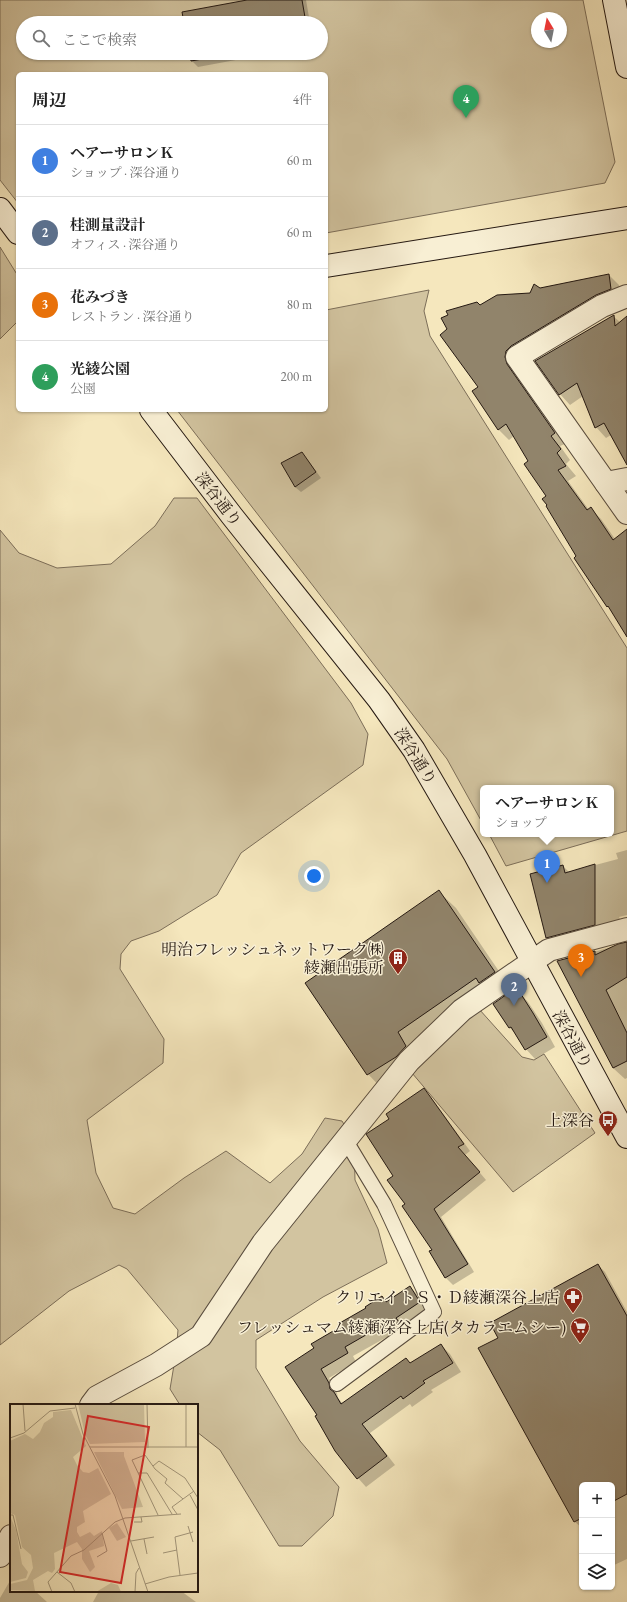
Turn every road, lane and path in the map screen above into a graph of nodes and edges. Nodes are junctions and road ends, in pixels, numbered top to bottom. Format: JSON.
{"nodes":[{"id":1,"x":614,"y":0,"type":"edge"},
{"id":2,"x":627,"y":67,"type":"edge"},
{"id":3,"x":0,"y":209,"type":"edge"},
{"id":4,"x":627,"y":218,"type":"edge"},
{"id":5,"x":16,"y":230,"type":"edge"},
{"id":6,"x":328,"y":266,"type":"edge"},
{"id":7,"x":627,"y":296,"type":"edge"},
{"id":8,"x":153,"y":412,"type":"edge"},
{"id":9,"x":627,"y":479,"type":"edge"},
{"id":10,"x":606,"y":483,"type":"junction"},
{"id":11,"x":627,"y":513,"type":"edge"},
{"id":12,"x":627,"y":929,"type":"edge"},
{"id":13,"x":531,"y":961,"type":"junction"},
{"id":14,"x":627,"y":1137,"type":"edge"},
{"id":15,"x":346,"y":1141,"type":"junction"},
{"id":16,"x":337,"y":1384,"type":"dead end"},
{"id":17,"x":92,"y":1404,"type":"edge"},
{"id":18,"x":10,"y":1538,"type":"edge"},
{"id":19,"x":0,"y":1556,"type":"edge"}],
"edges":[{"from":1,"to":2,"type":"street"},
{"from":3,"to":5,"type":"street"},
{"from":4,"to":6,"type":"street"},
{"from":7,"to":10,"type":"street"},
{"from":8,"to":13,"type":"street","name":"深谷通り"},
{"from":9,"to":10,"type":"street"},
{"from":10,"to":11,"type":"street"},
{"from":12,"to":13,"type":"street"},
{"from":13,"to":14,"type":"street","name":"深谷通り"},
{"from":13,"to":15,"type":"street"},
{"from":15,"to":16,"type":"lane"},
{"from":15,"to":17,"type":"street"},
{"from":18,"to":19,"type":"street"}]}
